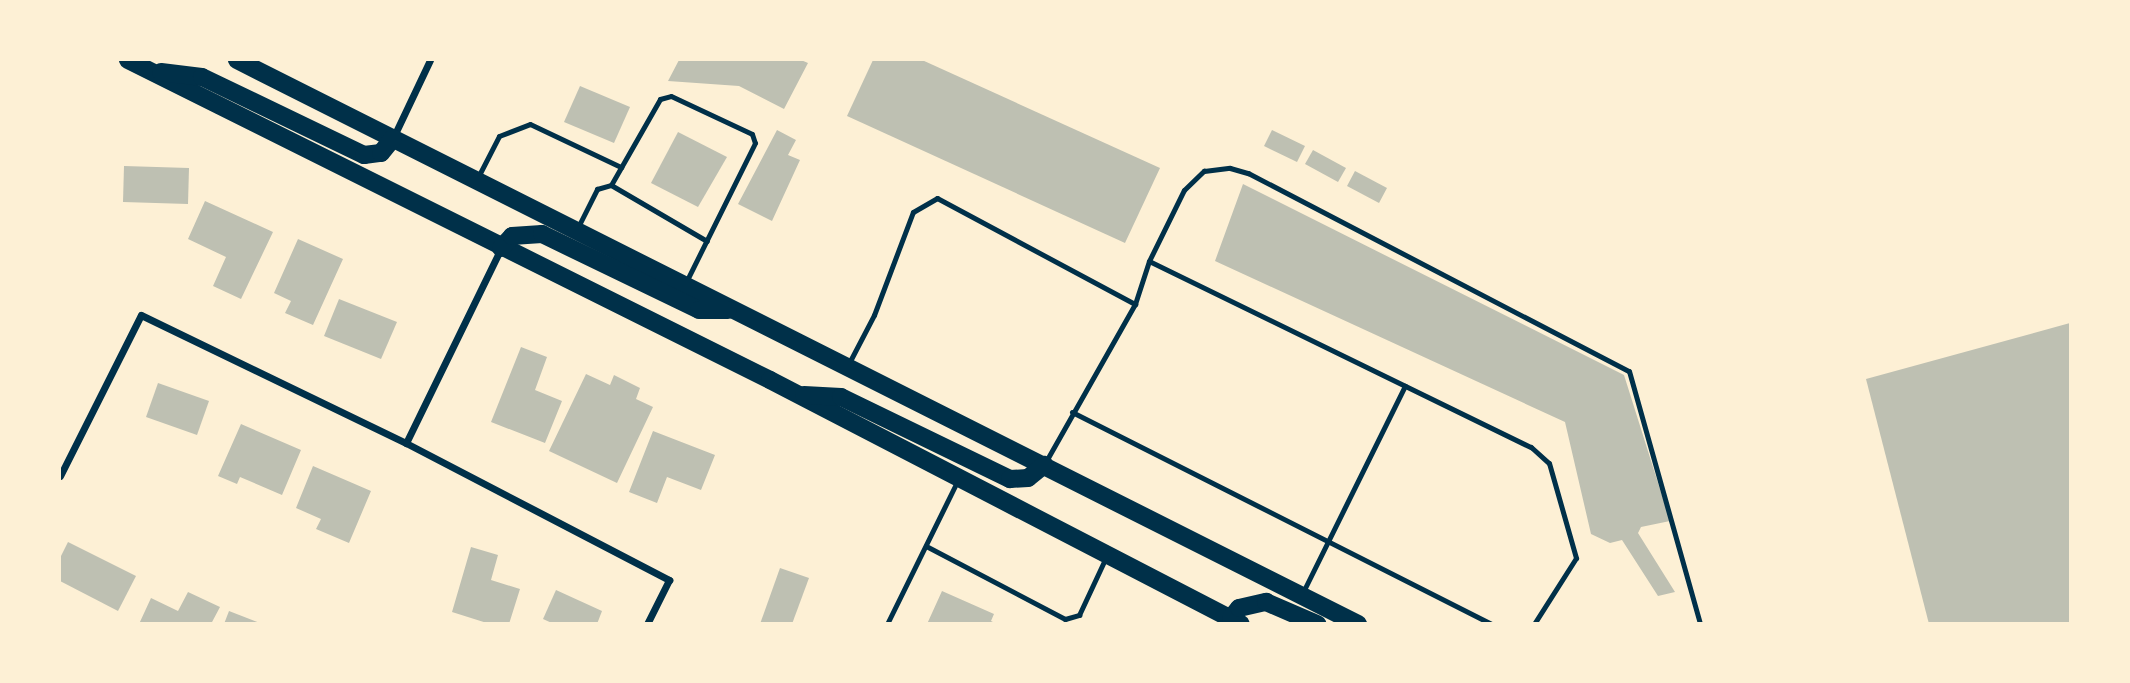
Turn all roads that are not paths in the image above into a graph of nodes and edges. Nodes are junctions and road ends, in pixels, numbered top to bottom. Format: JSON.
{"nodes":[{"id":1,"x":128,"y":60,"type":"edge"},
{"id":2,"x":237,"y":60,"type":"edge"},
{"id":3,"x":430,"y":60,"type":"edge"},
{"id":4,"x":151,"y":71,"type":"junction"},
{"id":5,"x":393,"y":138,"type":"junction"},
{"id":6,"x":621,"y":167,"type":"junction"},
{"id":7,"x":476,"y":180,"type":"junction"},
{"id":8,"x":611,"y":185,"type":"junction"},
{"id":9,"x":576,"y":230,"type":"junction"},
{"id":10,"x":707,"y":241,"type":"junction"},
{"id":11,"x":501,"y":248,"type":"junction"},
{"id":12,"x":1149,"y":261,"type":"junction"},
{"id":13,"x":685,"y":285,"type":"junction"},
{"id":14,"x":1135,"y":304,"type":"junction"},
{"id":15,"x":735,"y":310,"type":"junction"},
{"id":16,"x":847,"y":367,"type":"junction"},
{"id":17,"x":1405,"y":386,"type":"junction"},
{"id":18,"x":797,"y":394,"type":"junction"},
{"id":19,"x":1072,"y":412,"type":"junction"},
{"id":20,"x":406,"y":443,"type":"junction"},
{"id":21,"x":1044,"y":466,"type":"junction"},
{"id":22,"x":60,"y":476,"type":"edge"},
{"id":23,"x":960,"y":478,"type":"junction"},
{"id":24,"x":1330,"y":541,"type":"junction"},
{"id":25,"x":926,"y":546,"type":"junction"},
{"id":26,"x":1107,"y":554,"type":"junction"},
{"id":27,"x":1302,"y":595,"type":"junction"},
{"id":28,"x":1233,"y":622,"type":"edge"},
{"id":29,"x":647,"y":624,"type":"edge"},
{"id":30,"x":887,"y":624,"type":"edge"},
{"id":31,"x":1317,"y":624,"type":"edge"},
{"id":32,"x":1358,"y":624,"type":"edge"},
{"id":33,"x":1492,"y":624,"type":"edge"},
{"id":34,"x":1534,"y":624,"type":"edge"},
{"id":35,"x":1700,"y":624,"type":"edge"}],
"edges":[{"from":1,"to":4,"type":"main road"},
{"from":2,"to":5,"type":"main road"},
{"from":3,"to":5,"type":"street"},
{"from":4,"to":5,"type":"main road"},
{"from":4,"to":11,"type":"main road"},
{"from":5,"to":7,"type":"main road"},
{"from":6,"to":7,"type":"lane"},
{"from":6,"to":8,"type":"lane"},
{"from":6,"to":10,"type":"lane"},
{"from":7,"to":9,"type":"main road"},
{"from":8,"to":9,"type":"lane"},
{"from":8,"to":10,"type":"lane"},
{"from":9,"to":13,"type":"main road"},
{"from":10,"to":13,"type":"lane"},
{"from":11,"to":15,"type":"main road"},
{"from":11,"to":18,"type":"main road"},
{"from":11,"to":20,"type":"street"},
{"from":12,"to":14,"type":"lane"},
{"from":12,"to":17,"type":"lane"},
{"from":12,"to":35,"type":"lane"},
{"from":13,"to":15,"type":"main road"},
{"from":14,"to":16,"type":"lane"},
{"from":14,"to":19,"type":"lane"},
{"from":15,"to":16,"type":"main road"},
{"from":16,"to":21,"type":"main road"},
{"from":17,"to":24,"type":"lane"},
{"from":17,"to":34,"type":"lane"},
{"from":18,"to":21,"type":"main road"},
{"from":18,"to":23,"type":"main road"},
{"from":19,"to":21,"type":"lane"},
{"from":19,"to":24,"type":"lane"},
{"from":20,"to":22,"type":"street"},
{"from":20,"to":29,"type":"street"},
{"from":21,"to":27,"type":"main road"},
{"from":23,"to":25,"type":"lane"},
{"from":23,"to":26,"type":"main road"},
{"from":24,"to":27,"type":"lane"},
{"from":24,"to":33,"type":"lane"},
{"from":25,"to":26,"type":"lane"},
{"from":25,"to":30,"type":"lane"},
{"from":26,"to":28,"type":"main road"},
{"from":27,"to":32,"type":"main road"},
{"from":28,"to":31,"type":"main road"}]}
